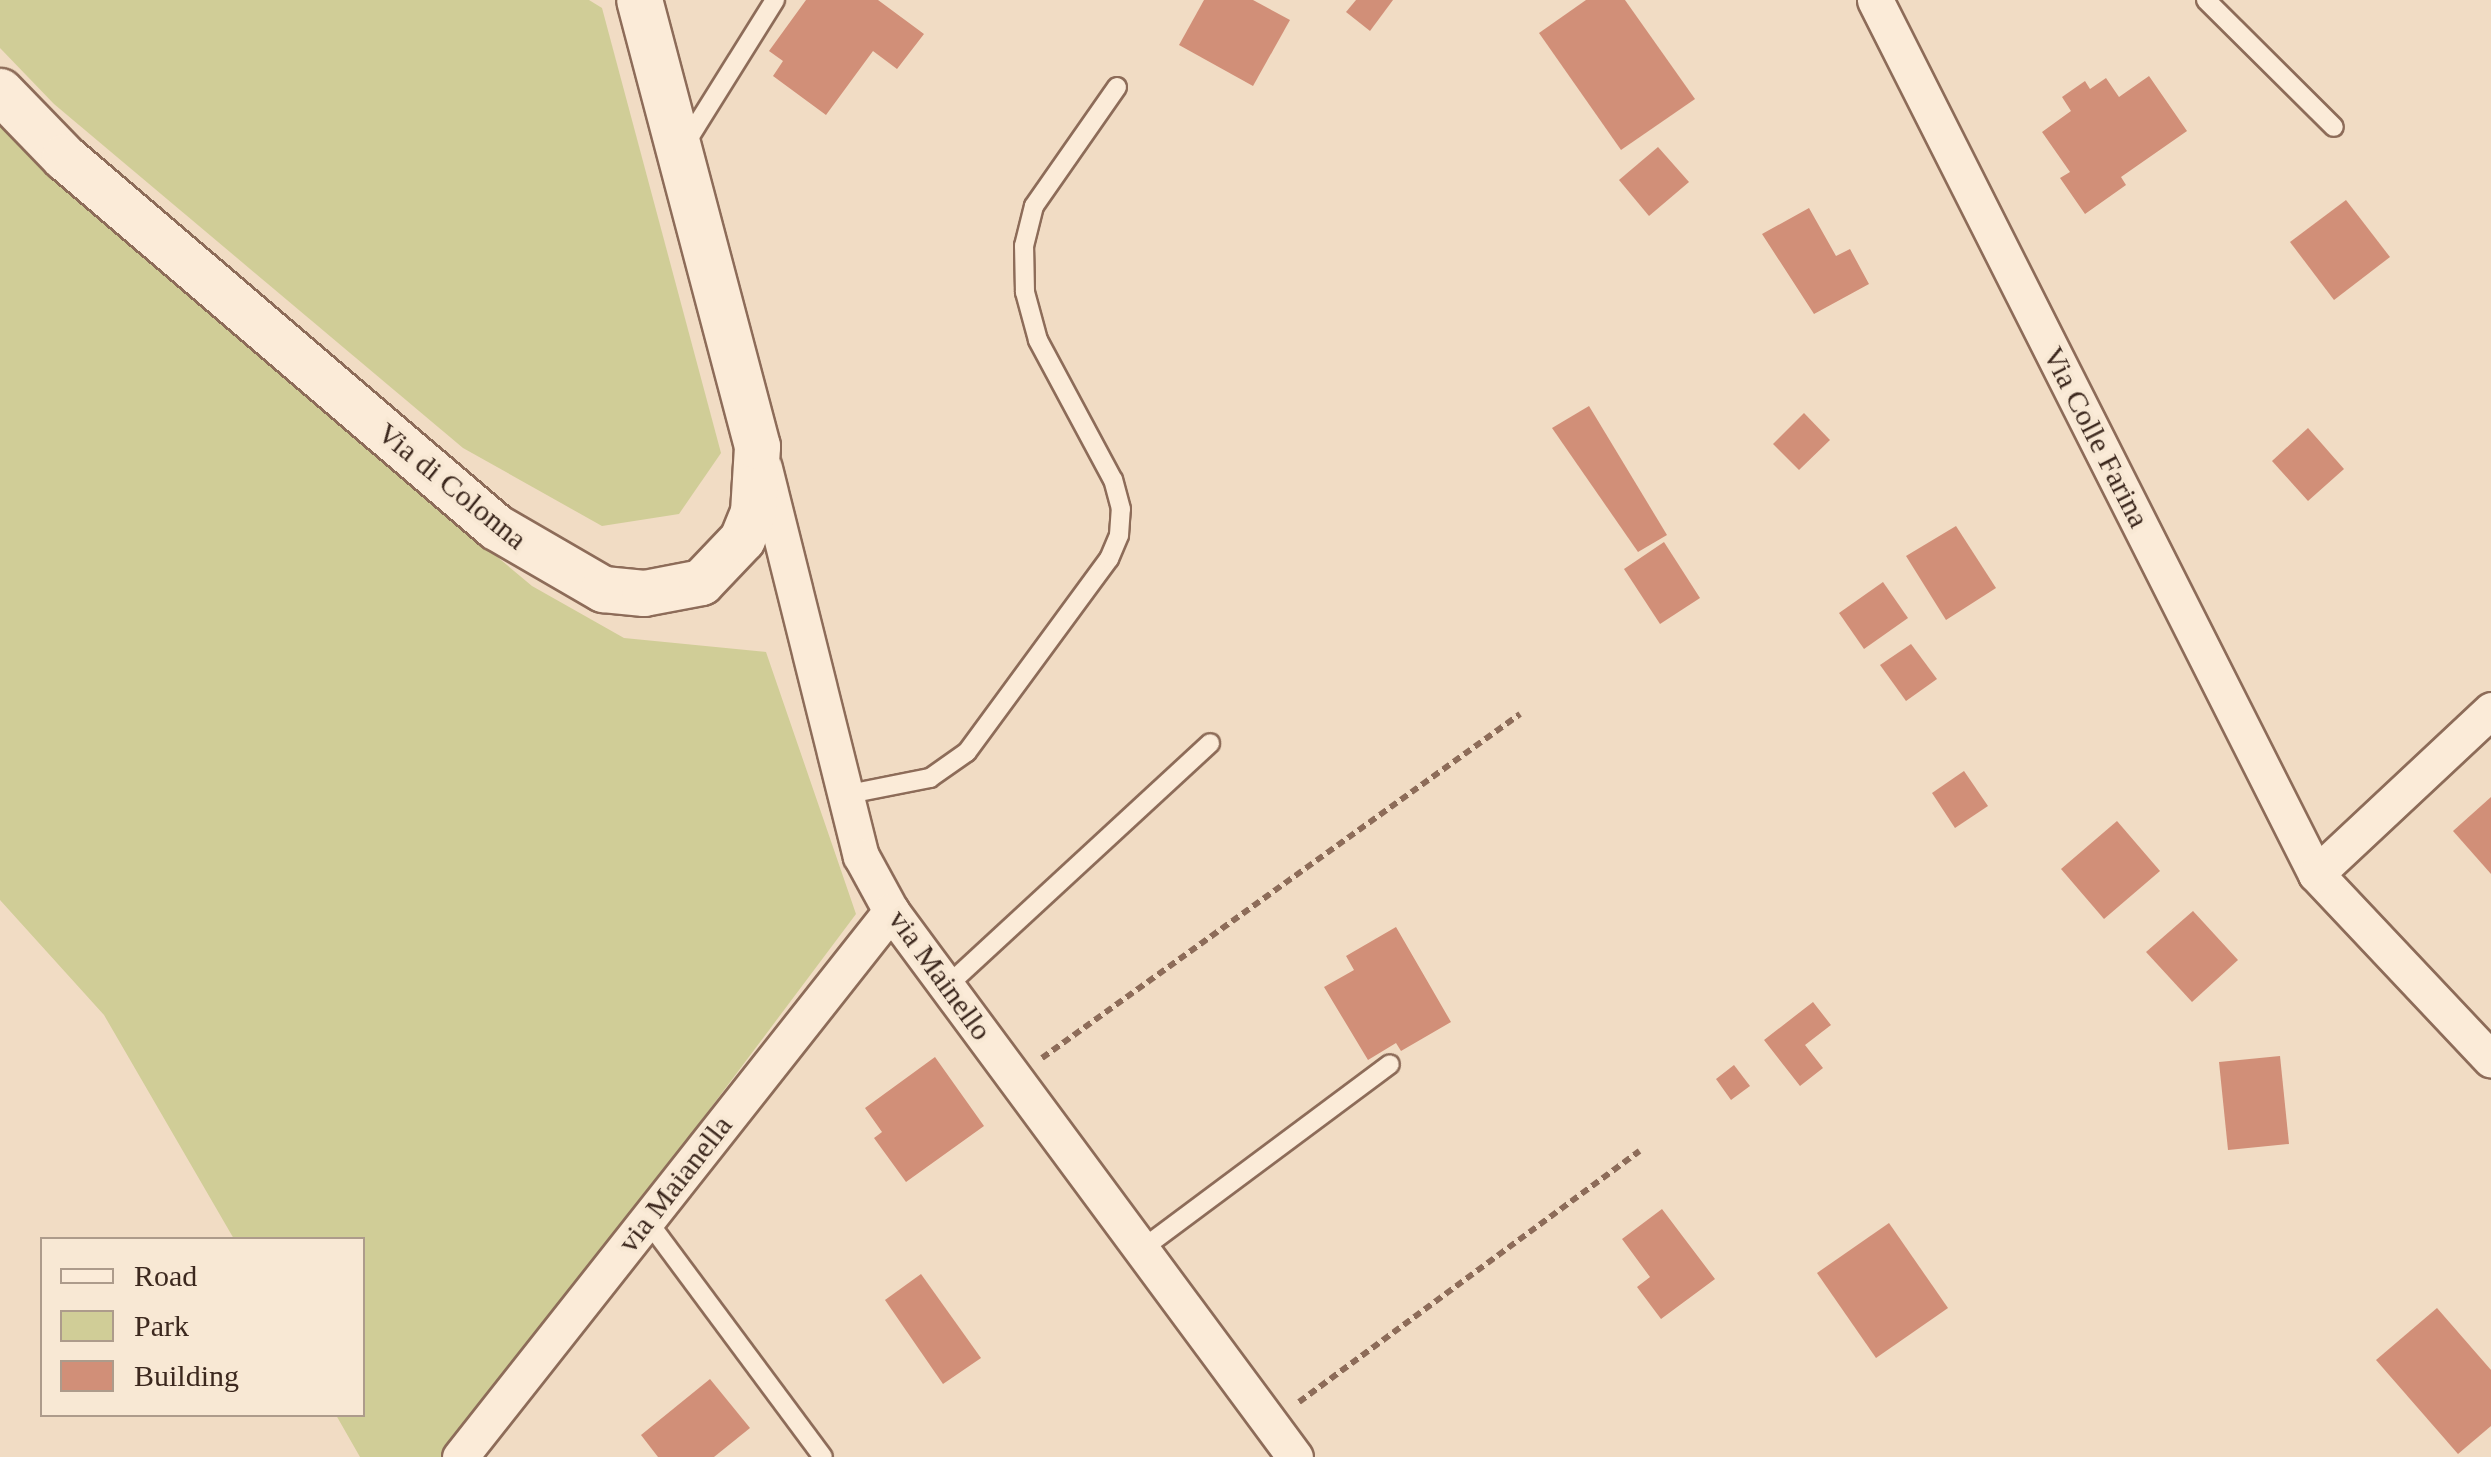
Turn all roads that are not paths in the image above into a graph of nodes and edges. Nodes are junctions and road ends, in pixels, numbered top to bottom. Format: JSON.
{"nodes":[{"id":1,"x":639,"y":0,"type":"edge"},
{"id":2,"x":775,"y":0,"type":"edge"},
{"id":3,"x":1875,"y":0,"type":"edge"},
{"id":4,"x":2206,"y":0,"type":"edge"},
{"id":5,"x":1117,"y":87,"type":"dead end"},
{"id":6,"x":0,"y":92,"type":"edge"},
{"id":7,"x":2334,"y":126,"type":"dead end"},
{"id":8,"x":680,"y":152,"type":"junction"},
{"id":9,"x":751,"y":414,"type":"junction"},
{"id":10,"x":2491,"y":710,"type":"edge"},
{"id":11,"x":1210,"y":743,"type":"dead end"},
{"id":12,"x":844,"y":795,"type":"junction"},
{"id":13,"x":2316,"y":874,"type":"junction"},
{"id":14,"x":891,"y":910,"type":"junction"},
{"id":15,"x":947,"y":986,"type":"junction"},
{"id":16,"x":2491,"y":1060,"type":"edge"},
{"id":17,"x":1390,"y":1064,"type":"dead end"},
{"id":18,"x":646,"y":1220,"type":"junction"},
{"id":19,"x":1142,"y":1249,"type":"junction"},
{"id":20,"x":460,"y":1457,"type":"edge"},
{"id":21,"x":823,"y":1457,"type":"edge"},
{"id":22,"x":1295,"y":1457,"type":"edge"}],
"edges":[{"from":1,"to":8,"type":"street","name":"Via di Colonna"},
{"from":2,"to":8,"type":"lane"},
{"from":3,"to":13,"type":"street","name":"Via Colle Farina"},
{"from":4,"to":7,"type":"lane"},
{"from":5,"to":12,"type":"lane"},
{"from":6,"to":9,"type":"street","name":"Via di Colonna"},
{"from":8,"to":9,"type":"street","name":"Via di Colonna"},
{"from":9,"to":12,"type":"street","name":"via Mainello"},
{"from":10,"to":13,"type":"street"},
{"from":11,"to":15,"type":"lane"},
{"from":12,"to":14,"type":"street","name":"via Mainello"},
{"from":13,"to":16,"type":"street","name":"Via Colle Farina"},
{"from":14,"to":15,"type":"street","name":"via Mainello"},
{"from":14,"to":18,"type":"street","name":"via Maianella"},
{"from":15,"to":19,"type":"street","name":"via Mainello"},
{"from":17,"to":19,"type":"lane"},
{"from":18,"to":20,"type":"street","name":"via Maianella"},
{"from":18,"to":21,"type":"lane"},
{"from":19,"to":22,"type":"street","name":"via Mainello"}]}
